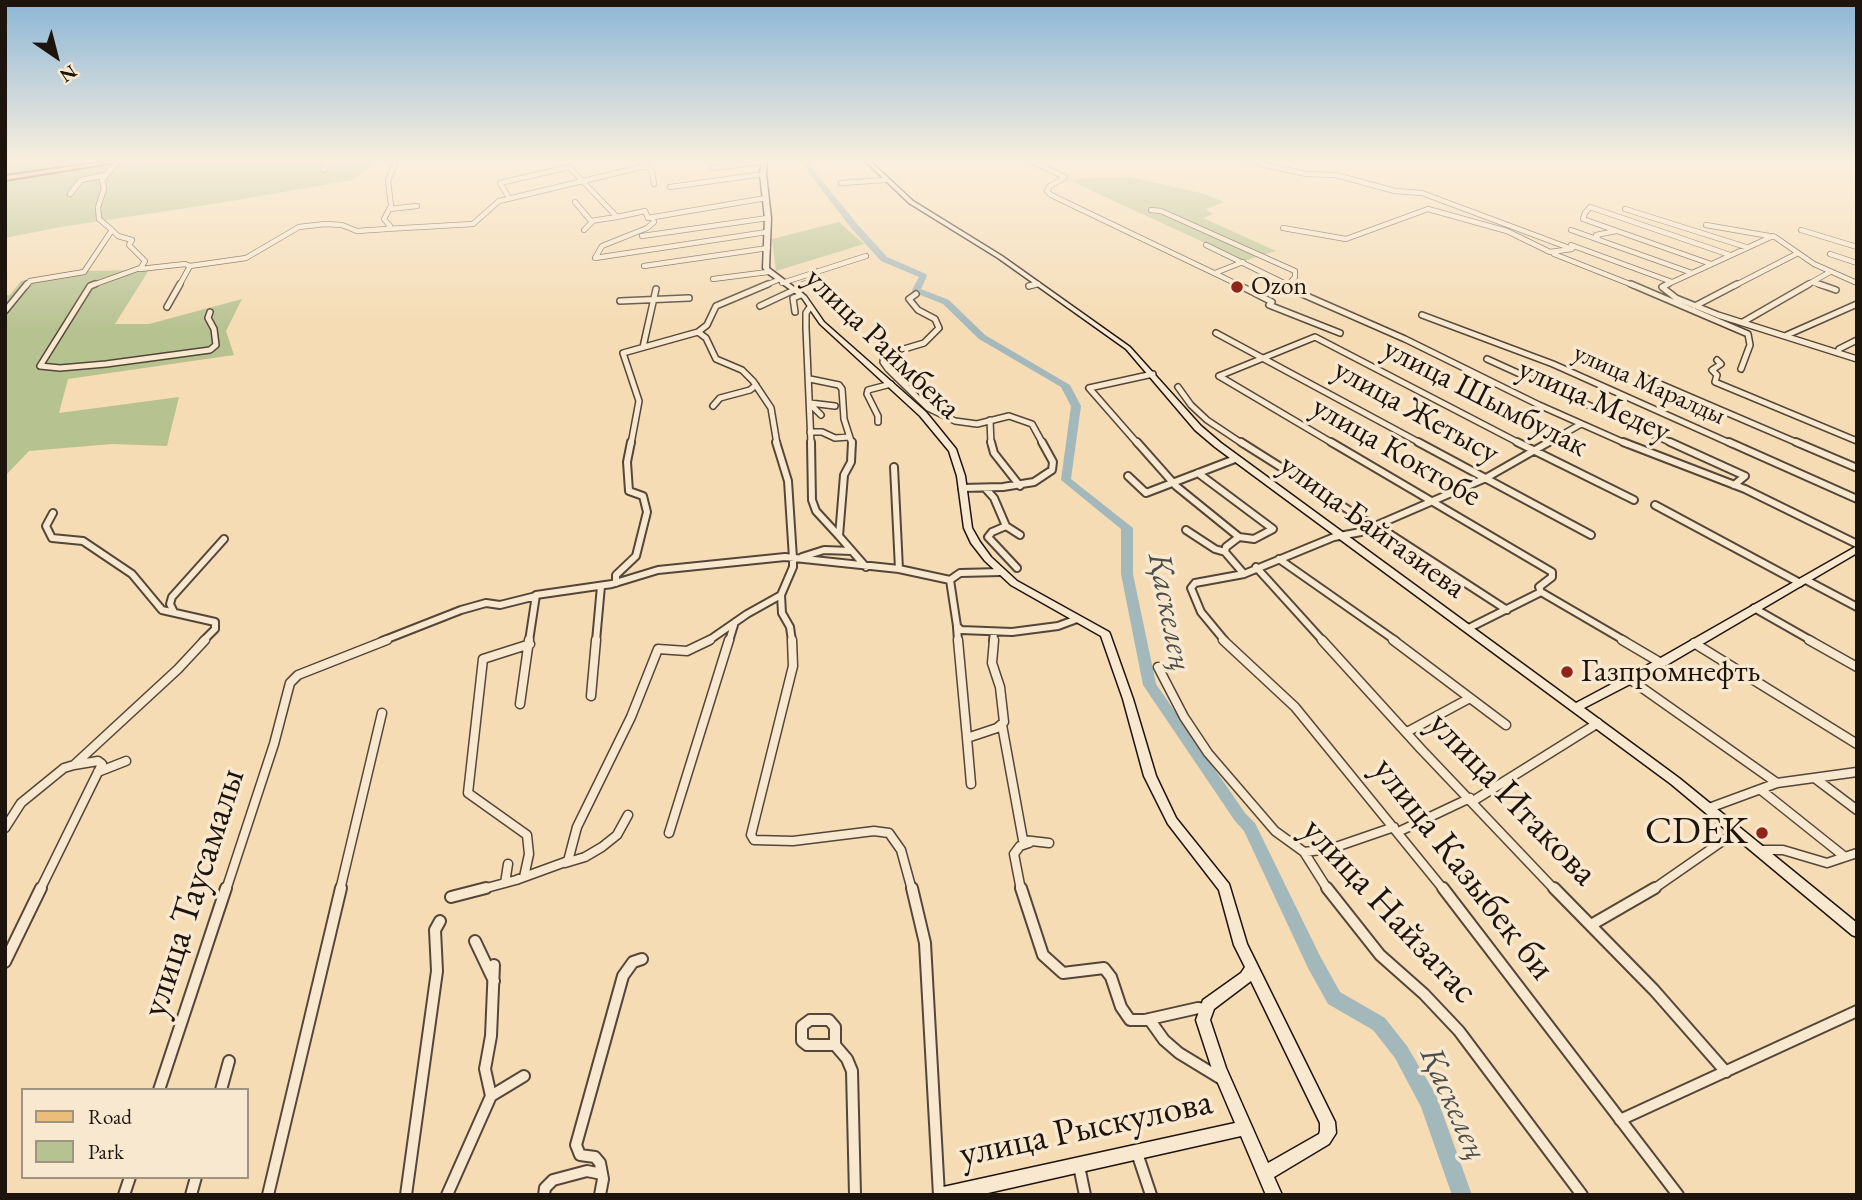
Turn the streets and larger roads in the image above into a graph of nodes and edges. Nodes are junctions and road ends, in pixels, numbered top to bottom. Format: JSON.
{"nodes":[{"id":1,"x":99,"y":216,"type":"edge"},
{"id":2,"x":386,"y":216,"type":"edge"},
{"id":3,"x":482,"y":216,"type":"edge"},
{"id":4,"x":587,"y":216,"type":"edge"},
{"id":5,"x":622,"y":216,"type":"edge"},
{"id":6,"x":647,"y":216,"type":"edge"},
{"id":7,"x":659,"y":216,"type":"edge"},
{"id":8,"x":684,"y":216,"type":"edge"},
{"id":9,"x":935,"y":216,"type":"edge"},
{"id":10,"x":1097,"y":216,"type":"edge"},
{"id":11,"x":1172,"y":216,"type":"edge"},
{"id":12,"x":1409,"y":216,"type":"edge"},
{"id":13,"x":1453,"y":216,"type":"edge"},
{"id":14,"x":1486,"y":216,"type":"edge"},
{"id":15,"x":1585,"y":216,"type":"edge"},
{"id":16,"x":1616,"y":216,"type":"edge"},
{"id":17,"x":1650,"y":216,"type":"edge"},
{"id":18,"x":617,"y":217,"type":"joint"},
{"id":19,"x":652,"y":217,"type":"junction"},
{"id":20,"x":677,"y":217,"type":"dead end"},
{"id":21,"x":768,"y":218,"type":"joint"},
{"id":22,"x":592,"y":222,"type":"junction"},
{"id":23,"x":1706,"y":225,"type":"dead end"},
{"id":24,"x":1283,"y":228,"type":"dead end"},
{"id":25,"x":386,"y":229,"type":"junction"},
{"id":26,"x":113,"y":230,"type":"junction"},
{"id":27,"x":584,"y":230,"type":"dead end"},
{"id":28,"x":1801,"y":230,"type":"dead end"},
{"id":29,"x":1616,"y":231,"type":"junction"},
{"id":30,"x":767,"y":232,"type":"junction"},
{"id":31,"x":642,"y":236,"type":"dead end"},
{"id":32,"x":1773,"y":236,"type":"junction"},
{"id":33,"x":1598,"y":239,"type":"junction"},
{"id":34,"x":1206,"y":245,"type":"dead end"},
{"id":35,"x":1571,"y":246,"type":"junction"},
{"id":36,"x":1747,"y":247,"type":"junction"},
{"id":37,"x":1857,"y":247,"type":"edge"},
{"id":38,"x":768,"y":248,"type":"junction"},
{"id":39,"x":1564,"y":251,"type":"junction"},
{"id":40,"x":1550,"y":252,"type":"junction"},
{"id":41,"x":1798,"y":253,"type":"junction"},
{"id":42,"x":1830,"y":254,"type":"dead end"},
{"id":43,"x":1730,"y":255,"type":"junction"},
{"id":44,"x":866,"y":256,"type":"dead end"},
{"id":45,"x":1567,"y":258,"type":"junction"},
{"id":46,"x":1243,"y":262,"type":"junction"},
{"id":47,"x":1857,"y":263,"type":"edge"},
{"id":48,"x":1711,"y":264,"type":"junction"},
{"id":49,"x":644,"y":266,"type":"dead end"},
{"id":50,"x":190,"y":267,"type":"junction"},
{"id":51,"x":141,"y":268,"type":"junction"},
{"id":52,"x":818,"y":271,"type":"junction"},
{"id":53,"x":768,"y":272,"type":"junction"},
{"id":54,"x":1830,"y":272,"type":"junction"},
{"id":55,"x":1216,"y":273,"type":"junction"},
{"id":56,"x":1692,"y":273,"type":"junction"},
{"id":57,"x":713,"y":279,"type":"dead end"},
{"id":58,"x":780,"y":281,"type":"junction"},
{"id":59,"x":1672,"y":282,"type":"junction"},
{"id":60,"x":1810,"y":283,"type":"junction"},
{"id":61,"x":1289,"y":284,"type":"junction"},
{"id":62,"x":1857,"y":284,"type":"edge"},
{"id":63,"x":656,"y":289,"type":"dead end"},
{"id":64,"x":798,"y":290,"type":"junction"},
{"id":65,"x":1836,"y":290,"type":"dead end"},
{"id":66,"x":916,"y":294,"type":"dead end"},
{"id":67,"x":689,"y":298,"type":"dead end"},
{"id":68,"x":654,"y":300,"type":"junction"},
{"id":69,"x":620,"y":301,"type":"dead end"},
{"id":70,"x":1857,"y":304,"type":"edge"},
{"id":71,"x":760,"y":306,"type":"dead end"},
{"id":72,"x":1695,"y":306,"type":"junction"},
{"id":73,"x":167,"y":307,"type":"dead end"},
{"id":74,"x":810,"y":307,"type":"junction"},
{"id":75,"x":5,"y":311,"type":"edge"},
{"id":76,"x":209,"y":312,"type":"dead end"},
{"id":77,"x":795,"y":312,"type":"dead end"},
{"id":78,"x":1422,"y":315,"type":"dead end"},
{"id":79,"x":1743,"y":322,"type":"junction"},
{"id":80,"x":698,"y":332,"type":"junction"},
{"id":81,"x":1216,"y":332,"type":"dead end"},
{"id":82,"x":1787,"y":335,"type":"junction"},
{"id":83,"x":1857,"y":340,"type":"edge"},
{"id":84,"x":1324,"y":342,"type":"junction"},
{"id":85,"x":643,"y":346,"type":"junction"},
{"id":86,"x":1838,"y":353,"type":"junction"},
{"id":87,"x":1265,"y":357,"type":"junction"},
{"id":88,"x":1488,"y":359,"type":"dead end"},
{"id":89,"x":1857,"y":359,"type":"edge"},
{"id":90,"x":1717,"y":360,"type":"dead end"},
{"id":91,"x":1741,"y":369,"type":"dead end"},
{"id":92,"x":1153,"y":374,"type":"junction"},
{"id":93,"x":1646,"y":378,"type":"dead end"},
{"id":94,"x":810,"y":379,"type":"junction"},
{"id":95,"x":891,"y":384,"type":"junction"},
{"id":96,"x":756,"y":385,"type":"junction"},
{"id":97,"x":1178,"y":387,"type":"dead end"},
{"id":98,"x":843,"y":398,"type":"junction"},
{"id":99,"x":810,"y":404,"type":"junction"},
{"id":100,"x":851,"y":405,"type":"dead end"},
{"id":101,"x":713,"y":406,"type":"dead end"},
{"id":102,"x":835,"y":406,"type":"dead end"},
{"id":103,"x":821,"y":415,"type":"dead end"},
{"id":104,"x":990,"y":420,"type":"junction"},
{"id":105,"x":878,"y":422,"type":"dead end"},
{"id":106,"x":1581,"y":424,"type":"junction"},
{"id":107,"x":810,"y":432,"type":"junction"},
{"id":108,"x":851,"y":440,"type":"junction"},
{"id":109,"x":1857,"y":441,"type":"edge"},
{"id":110,"x":1533,"y":451,"type":"junction"},
{"id":111,"x":1235,"y":458,"type":"junction"},
{"id":112,"x":894,"y":467,"type":"dead end"},
{"id":113,"x":1857,"y":468,"type":"edge"},
{"id":114,"x":1198,"y":473,"type":"junction"},
{"id":115,"x":1128,"y":476,"type":"dead end"},
{"id":116,"x":1486,"y":478,"type":"junction"},
{"id":117,"x":1174,"y":483,"type":"junction"},
{"id":118,"x":1734,"y":485,"type":"junction"},
{"id":119,"x":1020,"y":486,"type":"junction"},
{"id":120,"x":962,"y":488,"type":"junction"},
{"id":121,"x":985,"y":488,"type":"junction"},
{"id":122,"x":1857,"y":499,"type":"edge"},
{"id":123,"x":1634,"y":500,"type":"dead end"},
{"id":124,"x":1431,"y":501,"type":"junction"},
{"id":125,"x":1655,"y":505,"type":"dead end"},
{"id":126,"x":53,"y":513,"type":"dead end"},
{"id":127,"x":1006,"y":526,"type":"junction"},
{"id":128,"x":1375,"y":526,"type":"junction"},
{"id":129,"x":1186,"y":530,"type":"dead end"},
{"id":130,"x":1020,"y":535,"type":"dead end"},
{"id":131,"x":1591,"y":535,"type":"dead end"},
{"id":132,"x":839,"y":536,"type":"junction"},
{"id":133,"x":1342,"y":536,"type":"junction"},
{"id":134,"x":1239,"y":537,"type":"junction"},
{"id":135,"x":224,"y":539,"type":"dead end"},
{"id":136,"x":1856,"y":549,"type":"edge"},
{"id":137,"x":852,"y":551,"type":"junction"},
{"id":138,"x":1225,"y":552,"type":"junction"},
{"id":139,"x":797,"y":558,"type":"junction"},
{"id":140,"x":1279,"y":559,"type":"junction"},
{"id":141,"x":866,"y":567,"type":"junction"},
{"id":142,"x":1256,"y":567,"type":"junction"},
{"id":143,"x":1017,"y":568,"type":"dead end"},
{"id":144,"x":899,"y":569,"type":"junction"},
{"id":145,"x":1001,"y":572,"type":"junction"},
{"id":146,"x":1244,"y":574,"type":"junction"},
{"id":147,"x":950,"y":580,"type":"junction"},
{"id":148,"x":1803,"y":581,"type":"junction"},
{"id":149,"x":616,"y":583,"type":"junction"},
{"id":150,"x":601,"y":586,"type":"junction"},
{"id":151,"x":1541,"y":592,"type":"junction"},
{"id":152,"x":781,"y":595,"type":"junction"},
{"id":153,"x":536,"y":596,"type":"junction"},
{"id":154,"x":1857,"y":607,"type":"edge"},
{"id":155,"x":1754,"y":608,"type":"junction"},
{"id":156,"x":1507,"y":610,"type":"junction"},
{"id":157,"x":174,"y":612,"type":"junction"},
{"id":158,"x":1077,"y":619,"type":"junction"},
{"id":159,"x":734,"y":625,"type":"junction"},
{"id":160,"x":957,"y":626,"type":"junction"},
{"id":161,"x":1469,"y":628,"type":"junction"},
{"id":162,"x":994,"y":632,"type":"junction"},
{"id":163,"x":1694,"y":643,"type":"junction"},
{"id":164,"x":530,"y":644,"type":"junction"},
{"id":165,"x":1661,"y":663,"type":"junction"},
{"id":166,"x":1158,"y":667,"type":"dead end"},
{"id":167,"x":1857,"y":667,"type":"edge"},
{"id":168,"x":1631,"y":680,"type":"junction"},
{"id":169,"x":591,"y":696,"type":"dead end"},
{"id":170,"x":1471,"y":698,"type":"junction"},
{"id":171,"x":520,"y":704,"type":"dead end"},
{"id":172,"x":1577,"y":707,"type":"junction"},
{"id":173,"x":382,"y":713,"type":"dead end"},
{"id":174,"x":1598,"y":723,"type":"junction"},
{"id":175,"x":1002,"y":725,"type":"junction"},
{"id":176,"x":1506,"y":725,"type":"dead end"},
{"id":177,"x":1407,"y":732,"type":"junction"},
{"id":178,"x":967,"y":738,"type":"junction"},
{"id":179,"x":1857,"y":744,"type":"edge"},
{"id":180,"x":126,"y":761,"type":"dead end"},
{"id":181,"x":74,"y":765,"type":"junction"},
{"id":182,"x":98,"y":772,"type":"junction"},
{"id":183,"x":1857,"y":772,"type":"edge"},
{"id":184,"x":1816,"y":778,"type":"junction"},
{"id":185,"x":1777,"y":783,"type":"junction"},
{"id":186,"x":971,"y":784,"type":"dead end"},
{"id":187,"x":1761,"y":790,"type":"junction"},
{"id":188,"x":1471,"y":800,"type":"junction"},
{"id":189,"x":1709,"y":808,"type":"junction"},
{"id":190,"x":1857,"y":810,"type":"edge"},
{"id":191,"x":628,"y":815,"type":"dead end"},
{"id":192,"x":5,"y":828,"type":"edge"},
{"id":193,"x":1396,"y":830,"type":"junction"},
{"id":194,"x":1737,"y":831,"type":"junction"},
{"id":195,"x":669,"y":833,"type":"dead end"},
{"id":196,"x":1029,"y":843,"type":"junction"},
{"id":197,"x":1049,"y":843,"type":"dead end"},
{"id":198,"x":1761,"y":850,"type":"junction"},
{"id":199,"x":1304,"y":852,"type":"junction"},
{"id":200,"x":1857,"y":853,"type":"edge"},
{"id":201,"x":1845,"y":857,"type":"junction"},
{"id":202,"x":565,"y":863,"type":"junction"},
{"id":203,"x":508,"y":864,"type":"dead end"},
{"id":204,"x":524,"y":877,"type":"junction"},
{"id":205,"x":505,"y":883,"type":"junction"},
{"id":206,"x":452,"y":897,"type":"dead end"},
{"id":207,"x":440,"y":921,"type":"dead end"},
{"id":208,"x":1591,"y":925,"type":"junction"},
{"id":209,"x":1857,"y":930,"type":"edge"},
{"id":210,"x":475,"y":941,"type":"dead end"},
{"id":211,"x":642,"y":959,"type":"dead end"},
{"id":212,"x":5,"y":962,"type":"edge"},
{"id":213,"x":494,"y":965,"type":"dead end"},
{"id":214,"x":1252,"y":967,"type":"junction"},
{"id":215,"x":495,"y":982,"type":"junction"},
{"id":216,"x":1205,"y":1009,"type":"junction"},
{"id":217,"x":1857,"y":1011,"type":"edge"},
{"id":218,"x":1149,"y":1019,"type":"junction"},
{"id":219,"x":835,"y":1045,"type":"dead end"},
{"id":220,"x":229,"y":1062,"type":"dead end"},
{"id":221,"x":1726,"y":1072,"type":"junction"},
{"id":222,"x":524,"y":1076,"type":"dead end"},
{"id":223,"x":1224,"y":1080,"type":"junction"},
{"id":224,"x":160,"y":1088,"type":"edge"},
{"id":225,"x":222,"y":1088,"type":"edge"},
{"id":226,"x":494,"y":1091,"type":"junction"},
{"id":227,"x":1620,"y":1120,"type":"junction"},
{"id":228,"x":1244,"y":1128,"type":"junction"},
{"id":229,"x":1137,"y":1153,"type":"junction"},
{"id":230,"x":1079,"y":1166,"type":"junction"},
{"id":231,"x":602,"y":1174,"type":"junction"},
{"id":232,"x":1265,"y":1174,"type":"junction"},
{"id":233,"x":268,"y":1195,"type":"edge"},
{"id":234,"x":406,"y":1195,"type":"edge"},
{"id":235,"x":447,"y":1195,"type":"edge"},
{"id":236,"x":544,"y":1195,"type":"edge"},
{"id":237,"x":600,"y":1195,"type":"edge"},
{"id":238,"x":855,"y":1195,"type":"edge"},
{"id":239,"x":941,"y":1195,"type":"edge"},
{"id":240,"x":1085,"y":1195,"type":"edge"},
{"id":241,"x":1151,"y":1195,"type":"edge"},
{"id":242,"x":1274,"y":1195,"type":"edge"},
{"id":243,"x":1582,"y":1195,"type":"edge"},
{"id":244,"x":1678,"y":1195,"type":"edge"}],
"edges":[{"from":1,"to":26,"type":"street"},
{"from":2,"to":25,"type":"street"},
{"from":3,"to":25,"type":"street"},
{"from":4,"to":22,"type":"street"},
{"from":5,"to":18,"type":"street"},
{"from":6,"to":19,"type":"street"},
{"from":7,"to":19,"type":"street"},
{"from":8,"to":20,"type":"street"},
{"from":9,"to":92,"type":"street","name":"улица Байгазиева"},
{"from":10,"to":55,"type":"street"},
{"from":11,"to":61,"type":"street"},
{"from":12,"to":24,"type":"street"},
{"from":13,"to":40,"type":"street"},
{"from":14,"to":35,"type":"street"},
{"from":15,"to":29,"type":"street"},
{"from":16,"to":43,"type":"street"},
{"from":17,"to":36,"type":"street"},
{"from":18,"to":22,"type":"street"},
{"from":19,"to":30,"type":"street"},
{"from":21,"to":30,"type":"street","name":"улица Раймбека"},
{"from":21,"to":31,"type":"street"},
{"from":22,"to":27,"type":"street"},
{"from":23,"to":32,"type":"street"},
{"from":25,"to":50,"type":"street"},
{"from":26,"to":51,"type":"street"},
{"from":26,"to":75,"type":"street"},
{"from":28,"to":37,"type":"street"},
{"from":29,"to":33,"type":"street"},
{"from":29,"to":48,"type":"street"},
{"from":30,"to":38,"type":"street","name":"улица Раймбека"},
{"from":32,"to":36,"type":"street"},
{"from":32,"to":41,"type":"street"},
{"from":33,"to":35,"type":"street"},
{"from":33,"to":56,"type":"street"},
{"from":34,"to":46,"type":"street","name":"улица Медеу"},
{"from":35,"to":39,"type":"street"},
{"from":35,"to":59,"type":"street"},
{"from":36,"to":43,"type":"street"},
{"from":38,"to":49,"type":"street"},
{"from":38,"to":53,"type":"street","name":"улица Раймбека"},
{"from":39,"to":40,"type":"street"},
{"from":39,"to":45,"type":"street"},
{"from":40,"to":45,"type":"street"},
{"from":41,"to":54,"type":"street"},
{"from":41,"to":72,"type":"street"},
{"from":42,"to":47,"type":"street"},
{"from":43,"to":48,"type":"street"},
{"from":44,"to":52,"type":"street"},
{"from":45,"to":91,"type":"street"},
{"from":46,"to":55,"type":"street"},
{"from":46,"to":61,"type":"street","name":"улица Медеу"},
{"from":48,"to":56,"type":"street"},
{"from":50,"to":51,"type":"street"},
{"from":50,"to":73,"type":"street"},
{"from":51,"to":76,"type":"street"},
{"from":52,"to":58,"type":"street"},
{"from":52,"to":64,"type":"street"},
{"from":53,"to":57,"type":"street"},
{"from":53,"to":58,"type":"street","name":"улица Раймбека"},
{"from":54,"to":60,"type":"street"},
{"from":54,"to":62,"type":"street"},
{"from":55,"to":84,"type":"street"},
{"from":56,"to":59,"type":"street"},
{"from":58,"to":64,"type":"street","name":"улица Раймбека"},
{"from":58,"to":80,"type":"street"},
{"from":59,"to":72,"type":"street"},
{"from":60,"to":65,"type":"street"},
{"from":60,"to":79,"type":"street"},
{"from":61,"to":106,"type":"street","name":"улица Медеу"},
{"from":63,"to":68,"type":"street"},
{"from":64,"to":71,"type":"street"},
{"from":64,"to":74,"type":"street","name":"улица Раймбека"},
{"from":64,"to":77,"type":"street"},
{"from":66,"to":104,"type":"street"},
{"from":67,"to":68,"type":"street"},
{"from":68,"to":69,"type":"street"},
{"from":68,"to":85,"type":"street"},
{"from":70,"to":82,"type":"street"},
{"from":72,"to":79,"type":"street"},
{"from":74,"to":94,"type":"street"},
{"from":74,"to":95,"type":"street","name":"улица Раймбека"},
{"from":78,"to":122,"type":"street","name":"улица Маралды"},
{"from":79,"to":82,"type":"street"},
{"from":80,"to":85,"type":"street"},
{"from":80,"to":96,"type":"street"},
{"from":81,"to":87,"type":"street","name":"улица Жетысу"},
{"from":82,"to":86,"type":"street"},
{"from":83,"to":86,"type":"street"},
{"from":84,"to":87,"type":"street","name":"улица Шымбулак"},
{"from":84,"to":110,"type":"street","name":"улица Шымбулак"},
{"from":85,"to":149,"type":"street"},
{"from":86,"to":89,"type":"street"},
{"from":87,"to":116,"type":"street","name":"улица Жетысу"},
{"from":87,"to":124,"type":"street","name":"улица Коктобе"},
{"from":88,"to":118,"type":"street"},
{"from":90,"to":109,"type":"street"},
{"from":92,"to":111,"type":"street","name":"улица Байгазиева"},
{"from":92,"to":117,"type":"street"},
{"from":93,"to":113,"type":"street"},
{"from":94,"to":98,"type":"street"},
{"from":94,"to":99,"type":"street"},
{"from":95,"to":105,"type":"street"},
{"from":95,"to":120,"type":"street","name":"улица Раймбека"},
{"from":96,"to":101,"type":"street"},
{"from":96,"to":139,"type":"street"},
{"from":97,"to":128,"type":"street"},
{"from":98,"to":100,"type":"street"},
{"from":98,"to":108,"type":"street"},
{"from":99,"to":102,"type":"street"},
{"from":99,"to":103,"type":"street"},
{"from":99,"to":107,"type":"street"},
{"from":104,"to":119,"type":"street"},
{"from":104,"to":119,"type":"street"},
{"from":106,"to":110,"type":"street"},
{"from":106,"to":118,"type":"street","name":"улица Медеу"},
{"from":107,"to":108,"type":"street"},
{"from":107,"to":132,"type":"street"},
{"from":108,"to":132,"type":"street"},
{"from":110,"to":116,"type":"street"},
{"from":110,"to":123,"type":"street","name":"улица Шымбулак"},
{"from":111,"to":114,"type":"street"},
{"from":111,"to":133,"type":"street","name":"улица Байгазиева"},
{"from":112,"to":144,"type":"street"},
{"from":114,"to":117,"type":"street"},
{"from":114,"to":134,"type":"street"},
{"from":115,"to":117,"type":"street"},
{"from":116,"to":124,"type":"street"},
{"from":116,"to":131,"type":"street","name":"улица Жетысу"},
{"from":117,"to":134,"type":"street"},
{"from":118,"to":136,"type":"street","name":"улица Медеу"},
{"from":119,"to":121,"type":"street"},
{"from":120,"to":121,"type":"street"},
{"from":120,"to":145,"type":"street","name":"улица Раймбека"},
{"from":121,"to":127,"type":"street"},
{"from":124,"to":128,"type":"street"},
{"from":124,"to":151,"type":"street","name":"улица Коктобе"},
{"from":125,"to":148,"type":"street"},
{"from":126,"to":157,"type":"street"},
{"from":127,"to":130,"type":"street"},
{"from":127,"to":143,"type":"street"},
{"from":128,"to":133,"type":"street"},
{"from":128,"to":156,"type":"street"},
{"from":129,"to":138,"type":"street"},
{"from":132,"to":137,"type":"street"},
{"from":133,"to":140,"type":"street"},
{"from":133,"to":161,"type":"street","name":"улица Байгазиева"},
{"from":134,"to":138,"type":"street"},
{"from":135,"to":157,"type":"street"},
{"from":136,"to":148,"type":"street"},
{"from":137,"to":139,"type":"street"},
{"from":137,"to":141,"type":"street"},
{"from":138,"to":146,"type":"street"},
{"from":139,"to":141,"type":"street"},
{"from":139,"to":149,"type":"street","name":"улица Таусамалы"},
{"from":139,"to":152,"type":"street"},
{"from":140,"to":142,"type":"street"},
{"from":140,"to":170,"type":"street"},
{"from":141,"to":144,"type":"street"},
{"from":142,"to":146,"type":"street"},
{"from":142,"to":177,"type":"street","name":"улица Итакова"},
{"from":144,"to":147,"type":"street"},
{"from":145,"to":147,"type":"street"},
{"from":145,"to":158,"type":"street","name":"улица Раймбека"},
{"from":146,"to":193,"type":"street","name":"улица Казыбек би"},
{"from":147,"to":160,"type":"street"},
{"from":148,"to":154,"type":"street"},
{"from":148,"to":155,"type":"street"},
{"from":149,"to":150,"type":"street","name":"улица Таусамалы"},
{"from":150,"to":153,"type":"street","name":"улица Таусамалы"},
{"from":150,"to":169,"type":"street"},
{"from":151,"to":156,"type":"street"},
{"from":151,"to":165,"type":"street"},
{"from":152,"to":159,"type":"street"},
{"from":152,"to":239,"type":"street"},
{"from":153,"to":164,"type":"street"},
{"from":153,"to":224,"type":"street","name":"улица Таусамалы"},
{"from":155,"to":163,"type":"street"},
{"from":155,"to":167,"type":"street"},
{"from":156,"to":161,"type":"street"},
{"from":157,"to":181,"type":"street"},
{"from":158,"to":162,"type":"street"},
{"from":158,"to":214,"type":"street","name":"улица Раймбека"},
{"from":159,"to":195,"type":"street"},
{"from":159,"to":202,"type":"street"},
{"from":160,"to":162,"type":"street"},
{"from":160,"to":178,"type":"street"},
{"from":161,"to":172,"type":"street","name":"улица Байгазиева"},
{"from":162,"to":175,"type":"street"},
{"from":163,"to":165,"type":"street"},
{"from":163,"to":179,"type":"street"},
{"from":164,"to":171,"type":"street"},
{"from":164,"to":204,"type":"street"},
{"from":165,"to":168,"type":"street"},
{"from":166,"to":199,"type":"street","name":"улица Найзатас"},
{"from":168,"to":172,"type":"street"},
{"from":168,"to":185,"type":"street"},
{"from":170,"to":176,"type":"street"},
{"from":170,"to":177,"type":"street"},
{"from":172,"to":174,"type":"street","name":"улица Байгазиева"},
{"from":173,"to":233,"type":"street"},
{"from":174,"to":188,"type":"street"},
{"from":174,"to":189,"type":"street","name":"улица Байгазиева"},
{"from":175,"to":178,"type":"street"},
{"from":175,"to":196,"type":"street"},
{"from":177,"to":188,"type":"street","name":"улица Итакова"},
{"from":178,"to":186,"type":"street"},
{"from":180,"to":182,"type":"street"},
{"from":181,"to":182,"type":"street"},
{"from":181,"to":192,"type":"street"},
{"from":182,"to":212,"type":"street"},
{"from":183,"to":184,"type":"street"},
{"from":184,"to":185,"type":"street"},
{"from":184,"to":190,"type":"street"},
{"from":185,"to":187,"type":"street"},
{"from":187,"to":189,"type":"street"},
{"from":187,"to":201,"type":"street"},
{"from":188,"to":193,"type":"street"},
{"from":188,"to":208,"type":"street","name":"улица Итакова"},
{"from":189,"to":194,"type":"street","name":"улица Байгазиева"},
{"from":191,"to":202,"type":"street"},
{"from":193,"to":199,"type":"street"},
{"from":193,"to":227,"type":"street","name":"улица Казыбек би"},
{"from":194,"to":198,"type":"street","name":"улица Байгазиева"},
{"from":194,"to":208,"type":"street"},
{"from":196,"to":197,"type":"street"},
{"from":196,"to":218,"type":"street"},
{"from":198,"to":201,"type":"street"},
{"from":198,"to":209,"type":"street","name":"улица Байгазиева"},
{"from":199,"to":243,"type":"street","name":"улица Найзатас"},
{"from":200,"to":201,"type":"street"},
{"from":202,"to":204,"type":"street"},
{"from":203,"to":205,"type":"street"},
{"from":204,"to":205,"type":"street"},
{"from":205,"to":206,"type":"street"},
{"from":207,"to":234,"type":"street"},
{"from":208,"to":221,"type":"street","name":"улица Итакова"},
{"from":210,"to":215,"type":"street"},
{"from":211,"to":231,"type":"street"},
{"from":213,"to":215,"type":"street"},
{"from":214,"to":216,"type":"street"},
{"from":214,"to":232,"type":"street","name":"улица Раймбека"},
{"from":215,"to":226,"type":"street"},
{"from":216,"to":218,"type":"street"},
{"from":216,"to":223,"type":"street","name":"улица Рыскулова"},
{"from":217,"to":221,"type":"street"},
{"from":218,"to":223,"type":"street"},
{"from":219,"to":238,"type":"street"},
{"from":220,"to":225,"type":"street"},
{"from":221,"to":227,"type":"street"},
{"from":222,"to":226,"type":"street"},
{"from":223,"to":228,"type":"street","name":"улица Рыскулова"},
{"from":226,"to":235,"type":"street"},
{"from":227,"to":244,"type":"street","name":"улица Казыбек би"},
{"from":228,"to":229,"type":"street","name":"улица Рыскулова"},
{"from":228,"to":232,"type":"street","name":"улица Рыскулова"},
{"from":229,"to":230,"type":"street","name":"улица Рыскулова"},
{"from":229,"to":241,"type":"street"},
{"from":230,"to":239,"type":"street","name":"улица Рыскулова"},
{"from":230,"to":240,"type":"street"},
{"from":231,"to":236,"type":"street"},
{"from":231,"to":237,"type":"street"},
{"from":232,"to":242,"type":"street","name":"улица Рыскулова"}]}
